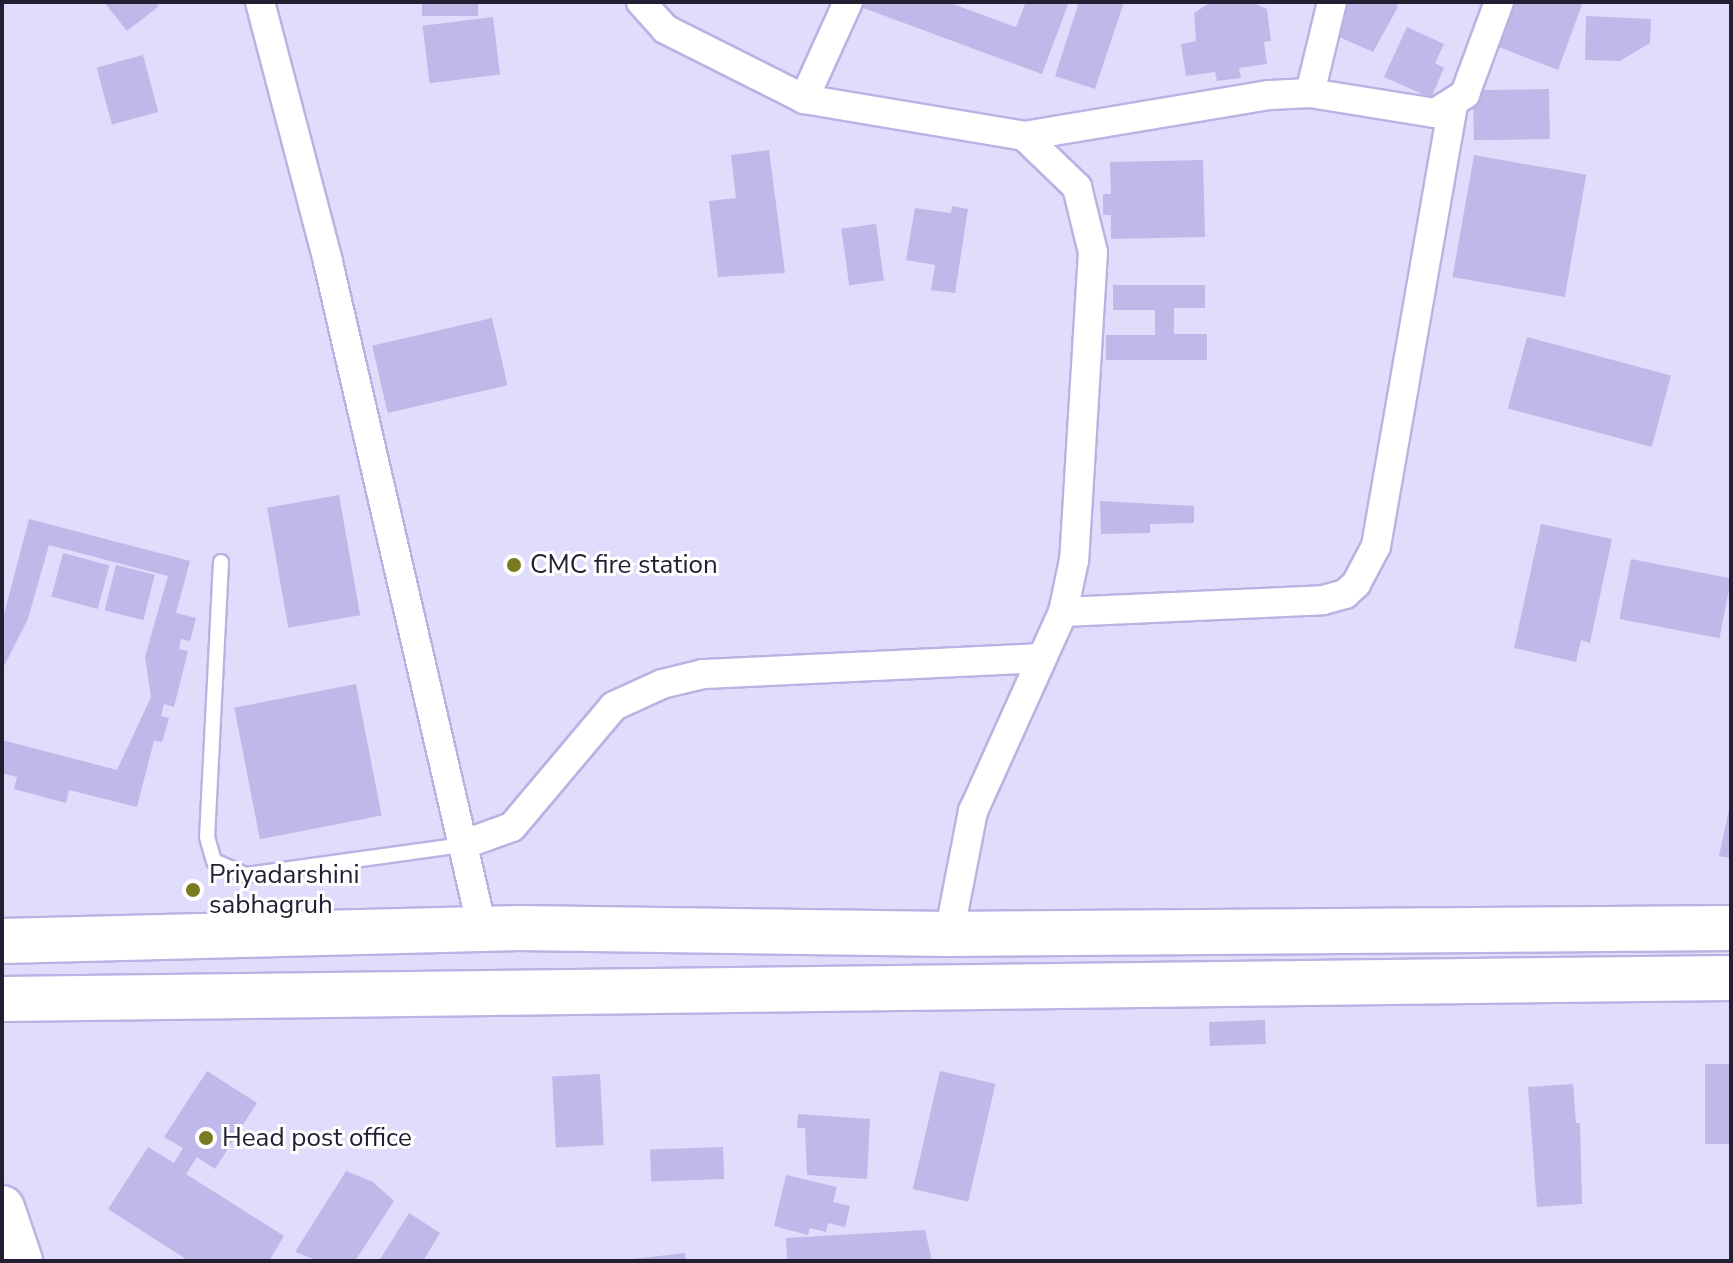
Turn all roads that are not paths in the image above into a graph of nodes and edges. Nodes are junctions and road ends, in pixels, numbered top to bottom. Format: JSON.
{"nodes":[{"id":1,"x":260,"y":2,"type":"edge"},
{"id":2,"x":641,"y":2,"type":"edge"},
{"id":3,"x":848,"y":2,"type":"edge"},
{"id":4,"x":1332,"y":2,"type":"edge"},
{"id":5,"x":1499,"y":2,"type":"edge"},
{"id":6,"x":1310,"y":93,"type":"junction"},
{"id":7,"x":804,"y":99,"type":"junction"},
{"id":8,"x":1453,"y":104,"type":"junction"},
{"id":9,"x":1024,"y":136,"type":"junction"},
{"id":10,"x":221,"y":562,"type":"dead end"},
{"id":11,"x":1063,"y":612,"type":"junction"},
{"id":12,"x":1040,"y":658,"type":"junction"},
{"id":13,"x":462,"y":845,"type":"junction"},
{"id":14,"x":500,"y":928,"type":"junction"},
{"id":15,"x":1731,"y":928,"type":"edge"},
{"id":16,"x":949,"y":934,"type":"junction"},
{"id":17,"x":2,"y":941,"type":"edge"},
{"id":18,"x":1731,"y":978,"type":"edge"},
{"id":19,"x":523,"y":994,"type":"junction"},
{"id":20,"x":2,"y":999,"type":"edge"}],
"edges":[{"from":1,"to":13,"type":"street"},
{"from":2,"to":7,"type":"street"},
{"from":3,"to":7,"type":"street"},
{"from":4,"to":6,"type":"street"},
{"from":5,"to":8,"type":"street"},
{"from":6,"to":8,"type":"street"},
{"from":6,"to":9,"type":"street"},
{"from":7,"to":9,"type":"street"},
{"from":8,"to":11,"type":"street"},
{"from":9,"to":11,"type":"street"},
{"from":10,"to":13,"type":"lane"},
{"from":11,"to":12,"type":"street"},
{"from":12,"to":13,"type":"street"},
{"from":12,"to":16,"type":"street"},
{"from":13,"to":14,"type":"street"},
{"from":14,"to":16,"type":"main road"},
{"from":14,"to":17,"type":"main road"},
{"from":14,"to":19,"type":"main road"},
{"from":15,"to":16,"type":"main road"},
{"from":18,"to":19,"type":"main road"},
{"from":19,"to":20,"type":"main road"}]}
